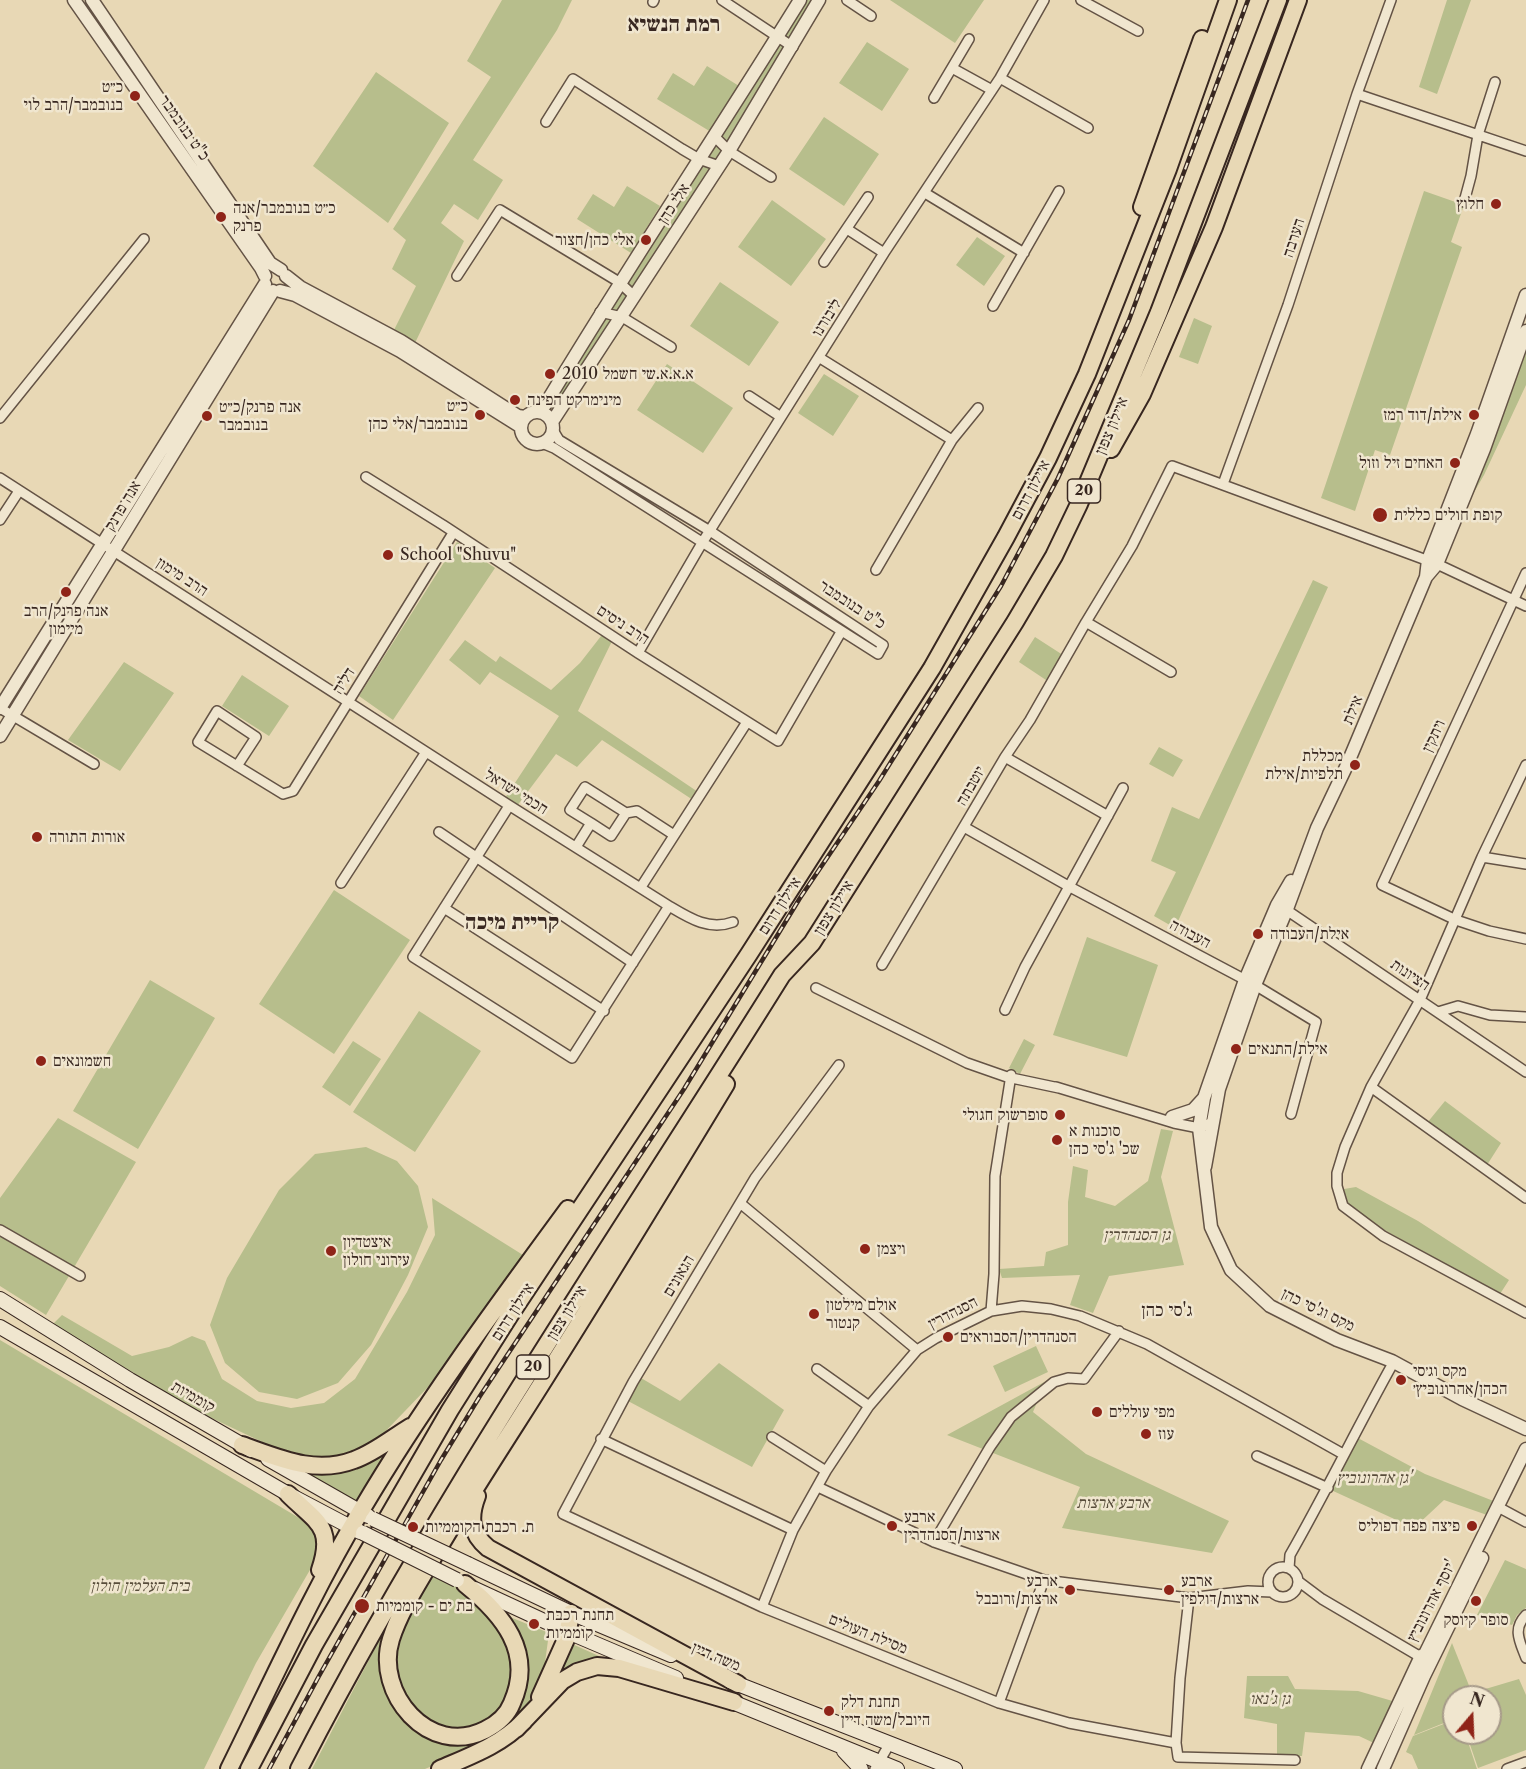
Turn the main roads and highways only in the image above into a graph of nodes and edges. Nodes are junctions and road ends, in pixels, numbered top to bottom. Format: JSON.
{"nodes":[{"id":1,"x":1216,"y":0,"type":"edge"},
{"id":2,"x":1228,"y":0,"type":"edge"},
{"id":3,"x":1278,"y":0,"type":"edge"},
{"id":4,"x":1298,"y":0,"type":"edge"},
{"id":5,"x":1104,"y":331,"type":"junction"},
{"id":6,"x":1078,"y":504,"type":"junction"},
{"id":7,"x":812,"y":943,"type":"junction"},
{"id":8,"x":703,"y":1024,"type":"junction"},
{"id":9,"x":0,"y":1299,"type":"edge"},
{"id":10,"x":0,"y":1327,"type":"edge"},
{"id":11,"x":414,"y":1425,"type":"junction"},
{"id":12,"x":504,"y":1443,"type":"junction"},
{"id":13,"x":242,"y":1445,"type":"junction"},
{"id":14,"x":288,"y":1494,"type":"junction"},
{"id":15,"x":366,"y":1515,"type":"junction"},
{"id":16,"x":357,"y":1530,"type":"junction"},
{"id":17,"x":468,"y":1564,"type":"joint"},
{"id":18,"x":461,"y":1582,"type":"junction"},
{"id":19,"x":571,"y":1613,"type":"junction"},
{"id":20,"x":304,"y":1614,"type":"junction"},
{"id":21,"x":568,"y":1632,"type":"junction"},
{"id":22,"x":738,"y":1684,"type":"junction"},
{"id":23,"x":734,"y":1702,"type":"junction"},
{"id":24,"x":516,"y":1729,"type":"junction"},
{"id":25,"x":838,"y":1746,"type":"junction"},
{"id":26,"x":885,"y":1767,"type":"edge"},
{"id":27,"x":229,"y":1769,"type":"edge"},
{"id":28,"x":249,"y":1769,"type":"edge"},
{"id":29,"x":299,"y":1769,"type":"edge"},
{"id":30,"x":440,"y":1769,"type":"edge"},
{"id":31,"x":861,"y":1769,"type":"edge"},
{"id":32,"x":955,"y":1769,"type":"edge"}],
"edges":[{"from":1,"to":5,"type":"highway"},
{"from":2,"to":5,"type":"highway","name":"איילון דרום"},
{"from":3,"to":6,"type":"highway","name":"איילון צפון","number":"20"},
{"from":4,"to":6,"type":"highway"},
{"from":5,"to":8,"type":"highway","name":"איילון דרום"},
{"from":6,"to":7,"type":"highway","name":"איילון צפון","number":"20"},
{"from":7,"to":12,"type":"highway"},
{"from":7,"to":29,"type":"highway","name":"איילון צפון","number":"20"},
{"from":8,"to":11,"type":"highway"},
{"from":8,"to":28,"type":"highway","name":"איילון דרום"},
{"from":9,"to":13,"type":"main road","name":"קוממיות"},
{"from":10,"to":14,"type":"main road"},
{"from":11,"to":13,"type":"highway"},
{"from":11,"to":15,"type":"highway"},
{"from":12,"to":18,"type":"highway"},
{"from":12,"to":22,"type":"highway"},
{"from":13,"to":15,"type":"main road","name":"קוממיות"},
{"from":14,"to":16,"type":"main road"},
{"from":14,"to":20,"type":"highway"},
{"from":15,"to":16,"type":"highway"},
{"from":15,"to":17,"type":"main road","name":"קוממיות","bridge":true},
{"from":16,"to":18,"type":"main road","bridge":true},
{"from":16,"to":20,"type":"highway"},
{"from":17,"to":19,"type":"main road","name":"משה דיין"},
{"from":18,"to":21,"type":"main road"},
{"from":19,"to":21,"type":"highway"},
{"from":19,"to":22,"type":"main road","name":"משה דיין"},
{"from":20,"to":27,"type":"highway"},
{"from":21,"to":23,"type":"main road"},
{"from":21,"to":24,"type":"highway"},
{"from":22,"to":32,"type":"main road","name":"משה דיין"},
{"from":23,"to":24,"type":"highway"},
{"from":23,"to":25,"type":"main road"},
{"from":24,"to":30,"type":"highway"},
{"from":25,"to":26,"type":"main road"},
{"from":25,"to":31,"type":"main road"}]}
